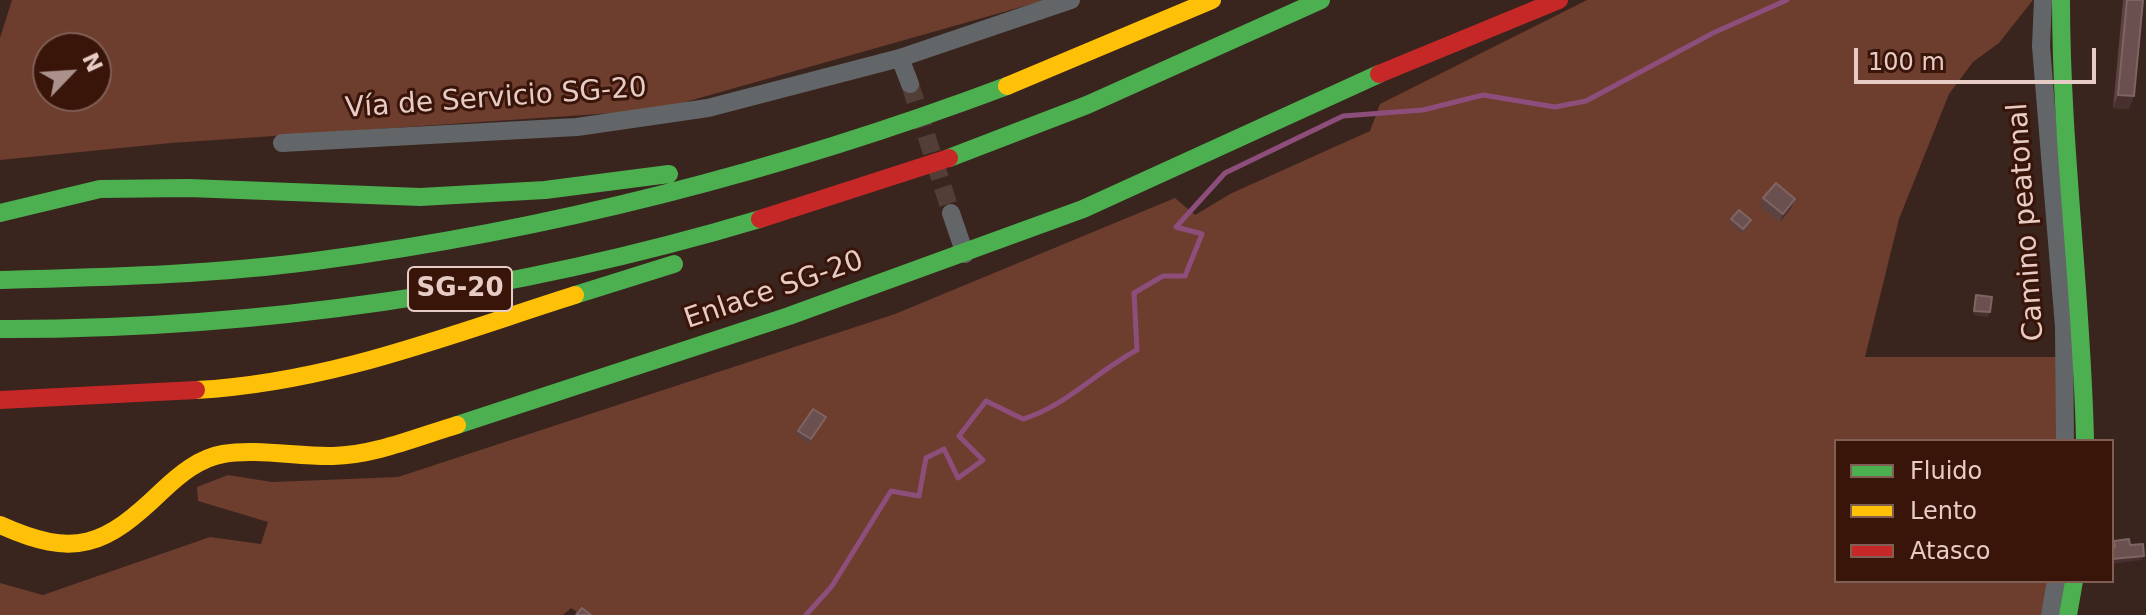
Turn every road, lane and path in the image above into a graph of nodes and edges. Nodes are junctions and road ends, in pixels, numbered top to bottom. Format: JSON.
{"nodes":[{"id":1,"x":1071,"y":0,"type":"edge"},
{"id":2,"x":1212,"y":0,"type":"edge"},
{"id":3,"x":1321,"y":0,"type":"edge"},
{"id":4,"x":1559,"y":0,"type":"edge"},
{"id":5,"x":2043,"y":0,"type":"edge"},
{"id":6,"x":2061,"y":0,"type":"edge"},
{"id":7,"x":900,"y":58,"type":"junction"},
{"id":8,"x":910,"y":84,"type":"tunnel mouth"},
{"id":9,"x":900,"y":126,"type":"junction"},
{"id":10,"x":282,"y":143,"type":"dead end"},
{"id":11,"x":895,"y":180,"type":"junction"},
{"id":12,"x":0,"y":213,"type":"edge"},
{"id":13,"x":951,"y":213,"type":"tunnel mouth"},
{"id":14,"x":965,"y":254,"type":"junction"},
{"id":15,"x":0,"y":280,"type":"edge"},
{"id":16,"x":7,"y":329,"type":"edge"},
{"id":17,"x":0,"y":400,"type":"edge"},
{"id":18,"x":2065,"y":439,"type":"edge"},
{"id":19,"x":2085,"y":439,"type":"edge"},
{"id":20,"x":0,"y":525,"type":"edge"},
{"id":21,"x":2056,"y":583,"type":"edge"},
{"id":22,"x":2074,"y":583,"type":"edge"},
{"id":23,"x":2050,"y":615,"type":"edge"},
{"id":24,"x":2068,"y":615,"type":"edge"}],
"edges":[{"from":1,"to":7,"type":"street","name":"Vía de Servicio SG-20"},
{"from":2,"to":9,"type":"main road","number":"SG-20"},
{"from":3,"to":11,"type":"main road","number":"SG-20"},
{"from":4,"to":14,"type":"main road","name":"Enlace SG-20"},
{"from":5,"to":18,"type":"street","name":"Camino peatonal"},
{"from":6,"to":19,"type":"main road"},
{"from":7,"to":8,"type":"street"},
{"from":7,"to":10,"type":"street","name":"Vía de Servicio SG-20"},
{"from":9,"to":12,"type":"main road"},
{"from":9,"to":15,"type":"main road","number":"SG-20"},
{"from":11,"to":16,"type":"main road","number":"SG-20"},
{"from":11,"to":17,"type":"main road"},
{"from":13,"to":14,"type":"street"},
{"from":14,"to":20,"type":"main road","name":"Enlace SG-20"},
{"from":21,"to":23,"type":"street"},
{"from":22,"to":24,"type":"main road"}]}
